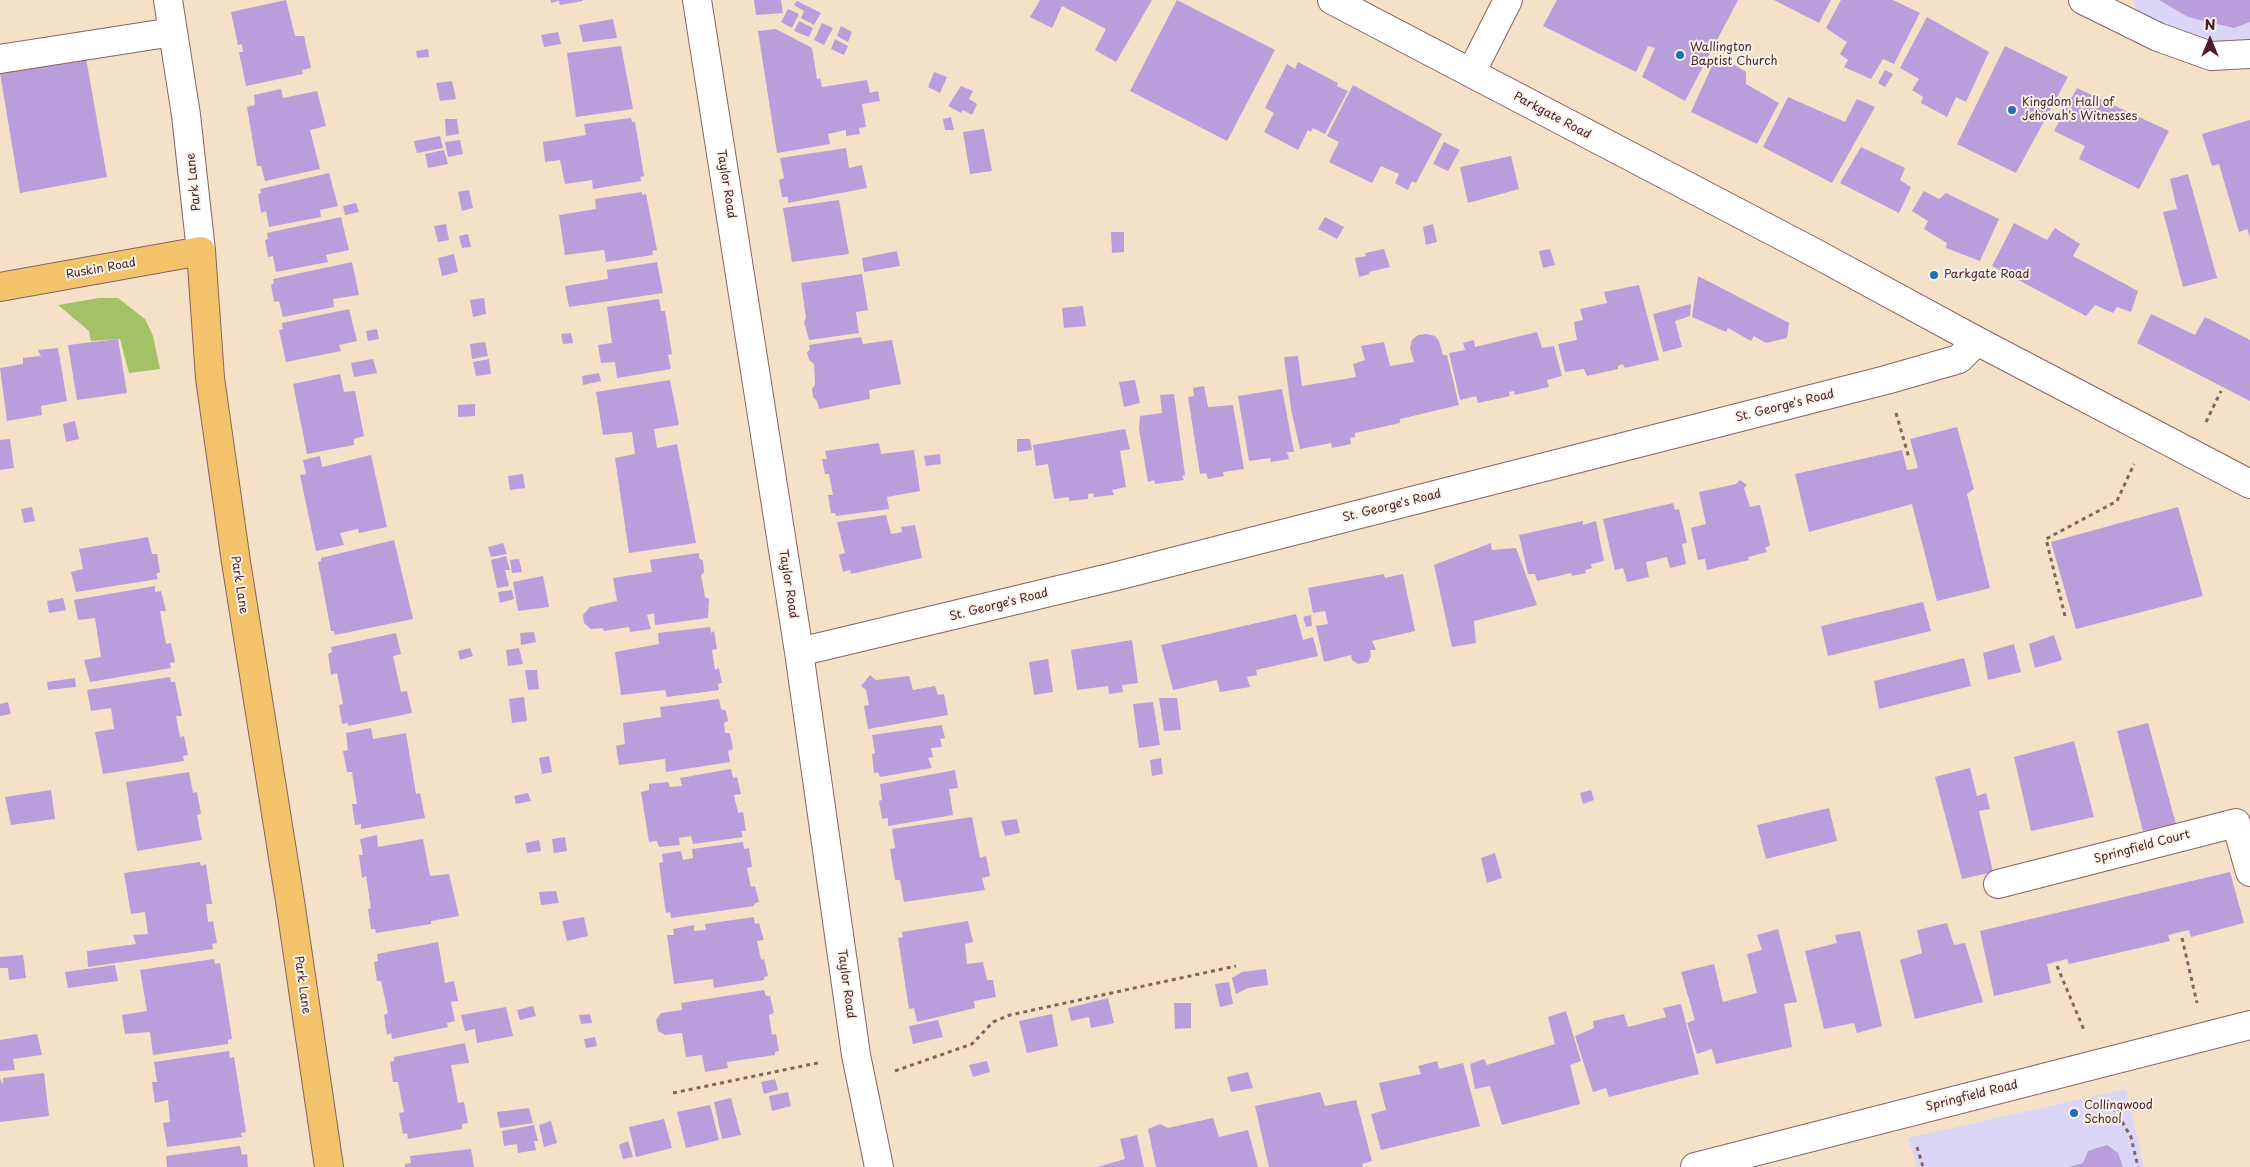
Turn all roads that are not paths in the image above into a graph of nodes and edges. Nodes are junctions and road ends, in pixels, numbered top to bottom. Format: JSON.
{"nodes":[{"id":1,"x":168,"y":0,"type":"edge"},
{"id":2,"x":697,"y":0,"type":"edge"},
{"id":3,"x":1332,"y":0,"type":"edge"},
{"id":4,"x":1508,"y":0,"type":"edge"},
{"id":5,"x":2084,"y":0,"type":"edge"},
{"id":6,"x":2128,"y":10,"type":"edge"},
{"id":7,"x":173,"y":32,"type":"junction"},
{"id":8,"x":2250,"y":54,"type":"edge"},
{"id":9,"x":0,"y":59,"type":"edge"},
{"id":10,"x":1471,"y":73,"type":"junction"},
{"id":11,"x":201,"y":251,"type":"junction"},
{"id":12,"x":0,"y":287,"type":"edge"},
{"id":13,"x":1977,"y":341,"type":"junction"},
{"id":14,"x":2250,"y":484,"type":"edge"},
{"id":15,"x":798,"y":652,"type":"junction"},
{"id":16,"x":2250,"y":872,"type":"edge"},
{"id":17,"x":1998,"y":884,"type":"dead end"},
{"id":18,"x":2250,"y":1025,"type":"edge"},
{"id":19,"x":329,"y":1167,"type":"edge"},
{"id":20,"x":880,"y":1167,"type":"edge"},
{"id":21,"x":1694,"y":1167,"type":"edge"}],
"edges":[{"from":1,"to":7,"type":"street","name":"Park Lane"},
{"from":2,"to":15,"type":"street","name":"Taylor Road"},
{"from":3,"to":10,"type":"street","name":"Parkgate Road"},
{"from":4,"to":10,"type":"street"},
{"from":5,"to":6,"type":"street"},
{"from":6,"to":8,"type":"street"},
{"from":7,"to":9,"type":"street"},
{"from":7,"to":11,"type":"street","name":"Park Lane"},
{"from":10,"to":13,"type":"street","name":"Parkgate Road"},
{"from":11,"to":12,"type":"main road","name":"Ruskin Road"},
{"from":11,"to":19,"type":"main road","name":"Park Lane"},
{"from":13,"to":14,"type":"street","name":"Parkgate Road"},
{"from":13,"to":15,"type":"street","name":"St. George's Road"},
{"from":15,"to":20,"type":"street","name":"Taylor Road"},
{"from":16,"to":17,"type":"street","name":"Springfield Court"},
{"from":18,"to":21,"type":"street","name":"Springfield Road"}]}
